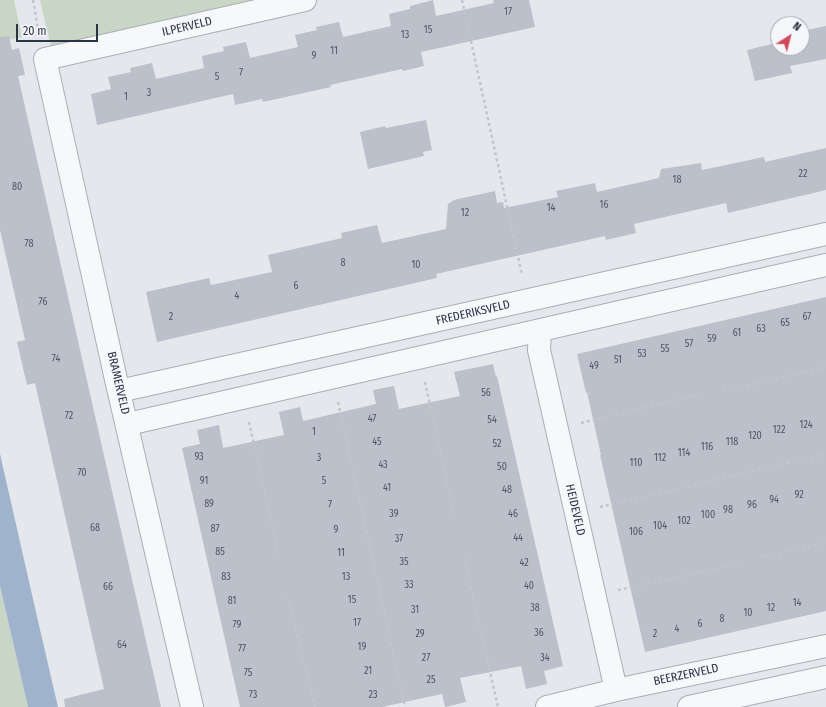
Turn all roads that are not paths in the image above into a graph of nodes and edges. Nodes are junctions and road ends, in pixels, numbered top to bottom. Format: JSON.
{"nodes":[{"id":1,"x":305,"y":0,"type":"edge"},
{"id":2,"x":45,"y":58,"type":"joint"},
{"id":3,"x":826,"y":234,"type":"edge"},
{"id":4,"x":826,"y":265,"type":"edge"},
{"id":5,"x":540,"y":330,"type":"junction"},
{"id":6,"x":119,"y":391,"type":"junction"},
{"id":7,"x":128,"y":424,"type":"junction"},
{"id":8,"x":826,"y":646,"type":"edge"},
{"id":9,"x":826,"y":677,"type":"edge"},
{"id":10,"x":616,"y":690,"type":"junction"},
{"id":11,"x":192,"y":707,"type":"edge"},
{"id":12,"x":547,"y":707,"type":"edge"},
{"id":13,"x":689,"y":707,"type":"edge"}],
"edges":[{"from":1,"to":2,"type":"street","name":"ILPERVELD"},
{"from":2,"to":6,"type":"street","name":"BRAMERVELD"},
{"from":3,"to":6,"type":"street","name":"FREDERIKSVELD"},
{"from":4,"to":5,"type":"street"},
{"from":5,"to":7,"type":"street"},
{"from":5,"to":10,"type":"street","name":"HEIDEVELD"},
{"from":6,"to":7,"type":"street","name":"BRAMERVELD"},
{"from":7,"to":11,"type":"street","name":"BRAMERVELD"},
{"from":8,"to":10,"type":"street","name":"BEERZERVELD"},
{"from":9,"to":13,"type":"street"},
{"from":10,"to":12,"type":"street","name":"BEERZERVELD"}]}
